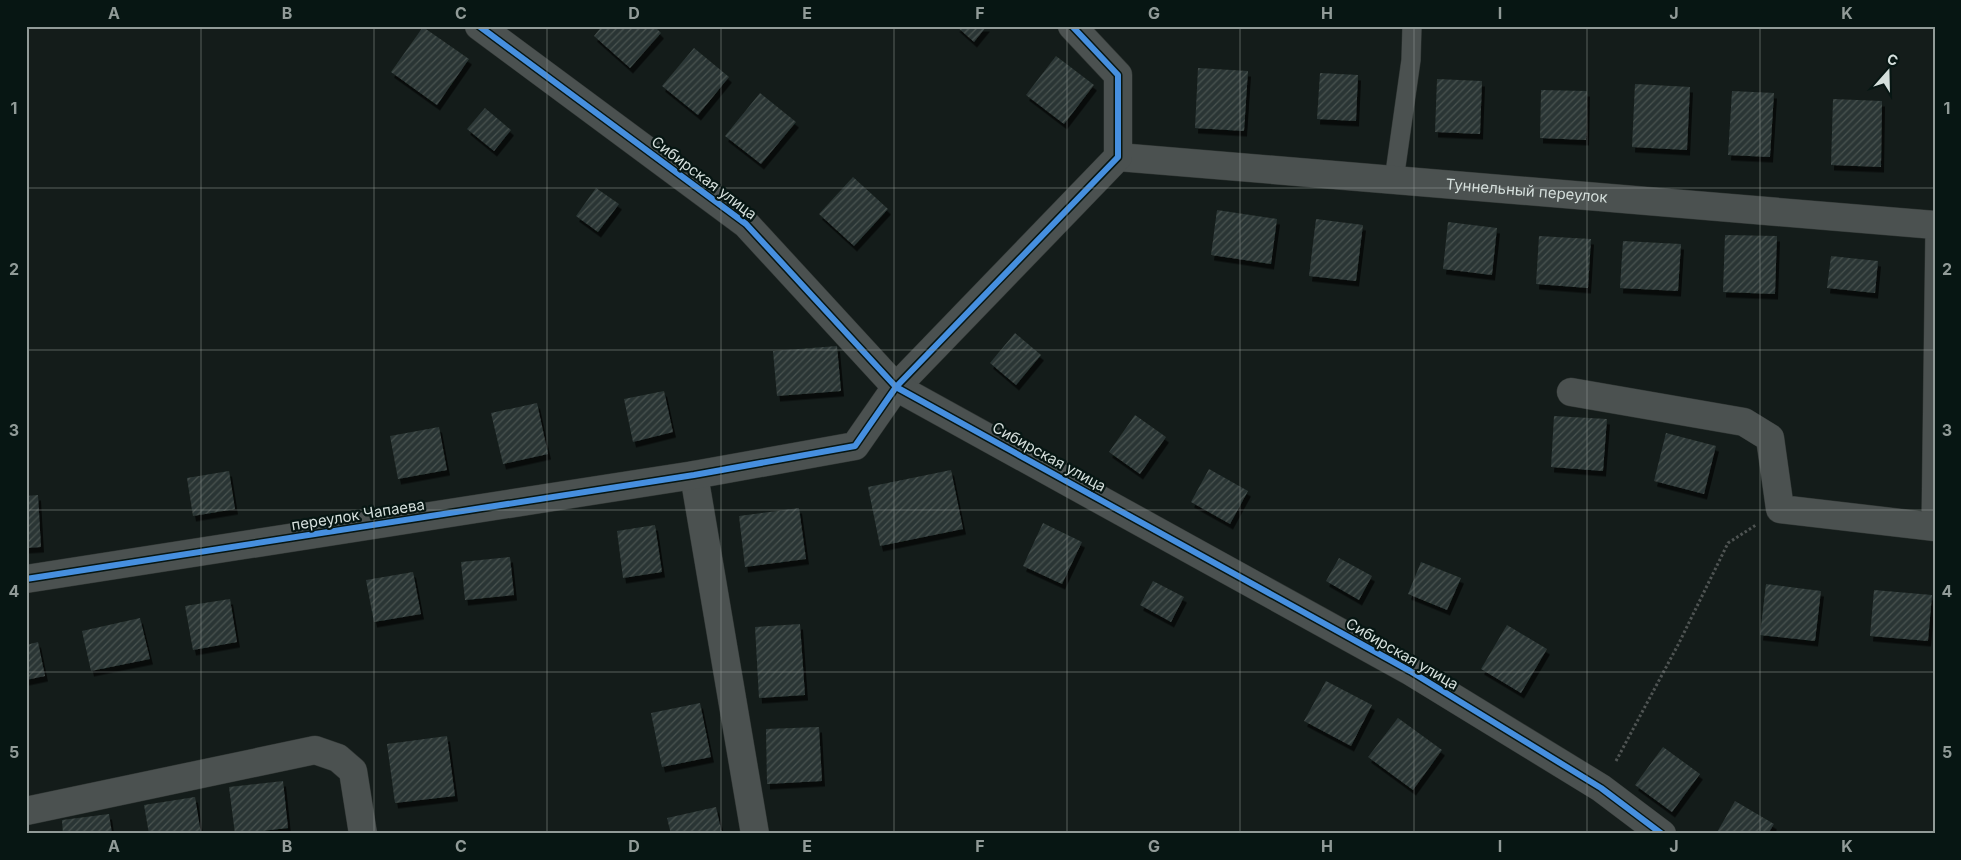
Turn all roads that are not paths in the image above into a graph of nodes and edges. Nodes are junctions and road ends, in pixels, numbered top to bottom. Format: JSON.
{"nodes":[{"id":1,"x":479,"y":26,"type":"edge"},
{"id":2,"x":1072,"y":26,"type":"edge"},
{"id":3,"x":1412,"y":26,"type":"edge"},
{"id":4,"x":1118,"y":157,"type":"junction"},
{"id":5,"x":1394,"y":180,"type":"junction"},
{"id":6,"x":1935,"y":225,"type":"edge"},
{"id":7,"x":896,"y":387,"type":"junction"},
{"id":8,"x":1571,"y":392,"type":"dead end"},
{"id":9,"x":694,"y":475,"type":"junction"},
{"id":10,"x":1933,"y":527,"type":"edge"},
{"id":11,"x":26,"y":579,"type":"edge"},
{"id":12,"x":26,"y":811,"type":"edge"},
{"id":13,"x":363,"y":834,"type":"edge"},
{"id":14,"x":755,"y":834,"type":"edge"},
{"id":15,"x":1662,"y":834,"type":"edge"}],
"edges":[{"from":1,"to":7,"type":"street","name":"Сибирская улица"},
{"from":2,"to":4,"type":"street"},
{"from":3,"to":5,"type":"lane"},
{"from":4,"to":5,"type":"street","name":"Туннельный переулок"},
{"from":4,"to":7,"type":"street","name":"переулок Чапаева"},
{"from":5,"to":6,"type":"street","name":"Туннельный переулок"},
{"from":6,"to":10,"type":"lane"},
{"from":7,"to":9,"type":"street","name":"переулок Чапаева"},
{"from":7,"to":15,"type":"street","name":"Сибирская улица"},
{"from":8,"to":10,"type":"street"},
{"from":9,"to":11,"type":"street","name":"переулок Чапаева"},
{"from":9,"to":14,"type":"street"},
{"from":12,"to":13,"type":"street"}]}
